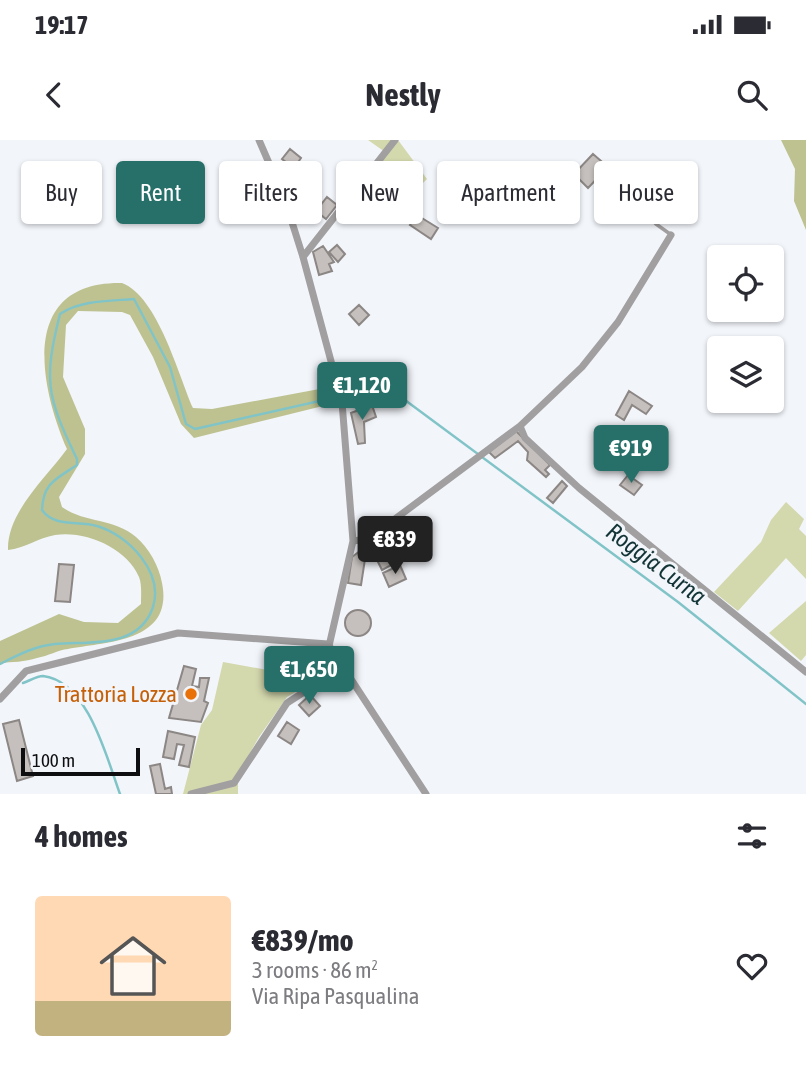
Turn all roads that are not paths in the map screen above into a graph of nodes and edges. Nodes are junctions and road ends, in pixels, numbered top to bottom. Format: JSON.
{"nodes":[{"id":1,"x":259,"y":140,"type":"edge"},
{"id":2,"x":395,"y":140,"type":"edge"},
{"id":3,"x":656,"y":224,"type":"edge"},
{"id":4,"x":671,"y":235,"type":"joint"},
{"id":5,"x":303,"y":257,"type":"junction"},
{"id":6,"x":520,"y":426,"type":"junction"},
{"id":7,"x":353,"y":541,"type":"junction"},
{"id":8,"x":328,"y":644,"type":"junction"},
{"id":9,"x":806,"y":672,"type":"edge"},
{"id":10,"x":0,"y":699,"type":"edge"},
{"id":11,"x":191,"y":794,"type":"edge"},
{"id":12,"x":426,"y":794,"type":"edge"}],
"edges":[{"from":1,"to":5,"type":"street"},
{"from":2,"to":5,"type":"street"},
{"from":3,"to":4,"type":"lane"},
{"from":4,"to":6,"type":"street"},
{"from":5,"to":7,"type":"street"},
{"from":6,"to":7,"type":"street"},
{"from":6,"to":9,"type":"street"},
{"from":7,"to":8,"type":"street"},
{"from":8,"to":10,"type":"street"},
{"from":8,"to":11,"type":"street"},
{"from":8,"to":12,"type":"street"}]}
